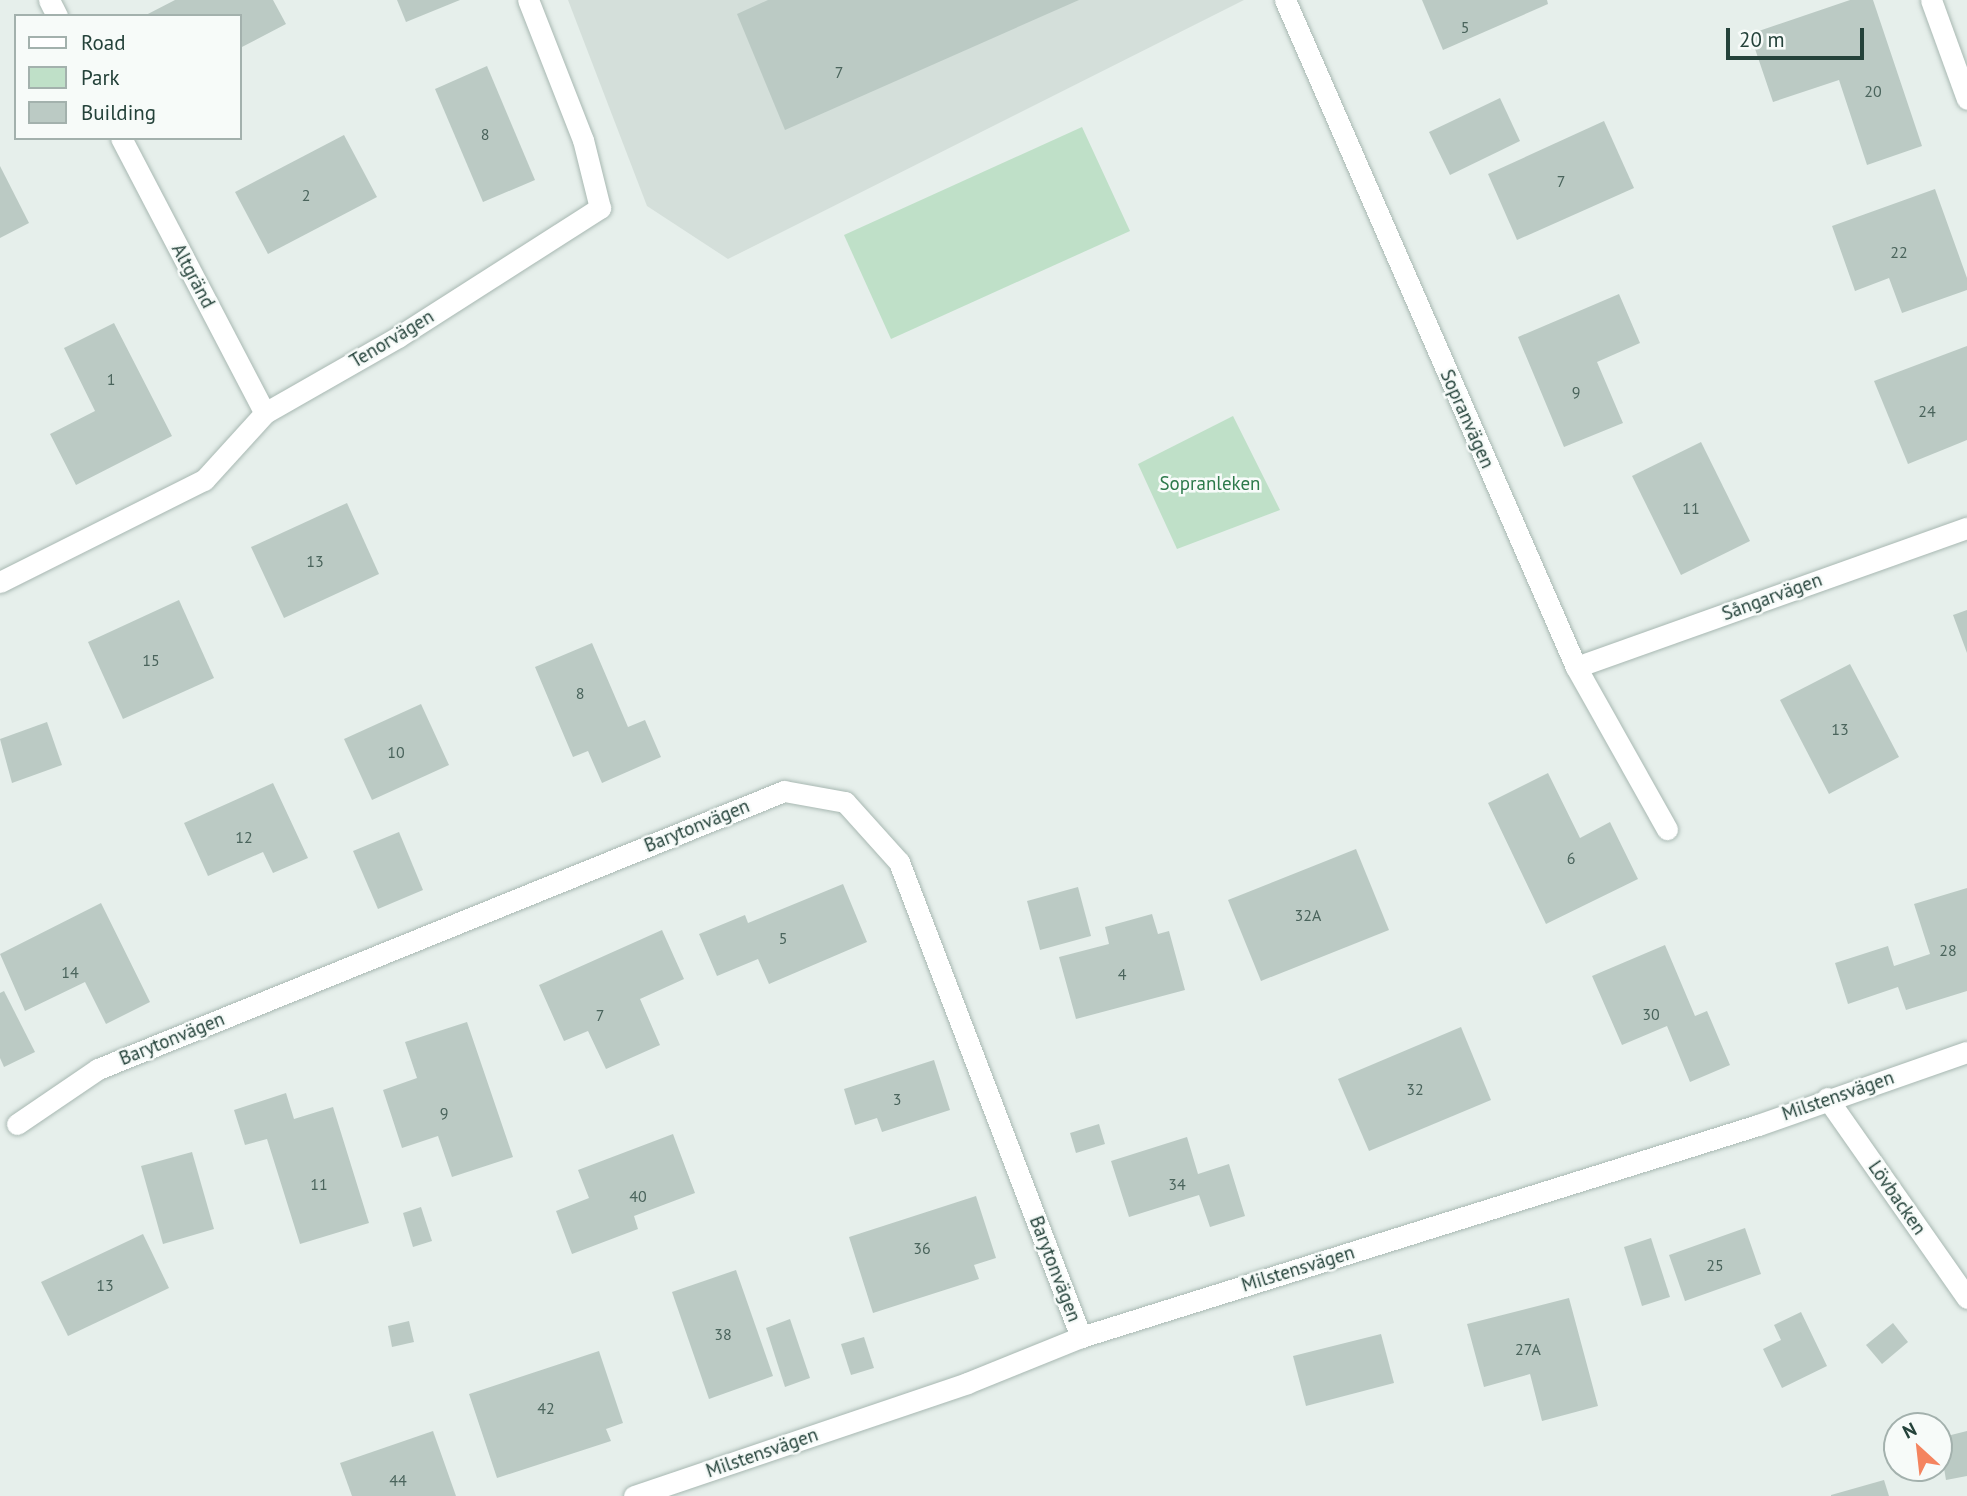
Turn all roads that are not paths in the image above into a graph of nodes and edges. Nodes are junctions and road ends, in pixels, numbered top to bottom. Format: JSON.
{"nodes":[{"id":1,"x":528,"y":0,"type":"edge"},
{"id":2,"x":1285,"y":0,"type":"edge"},
{"id":3,"x":1931,"y":0,"type":"edge"},
{"id":4,"x":1967,"y":99,"type":"edge"},
{"id":5,"x":122,"y":140,"type":"edge"},
{"id":6,"x":265,"y":413,"type":"junction"},
{"id":7,"x":1967,"y":528,"type":"edge"},
{"id":8,"x":0,"y":582,"type":"edge"},
{"id":9,"x":1576,"y":667,"type":"junction"},
{"id":10,"x":1667,"y":829,"type":"dead end"},
{"id":11,"x":1967,"y":1052,"type":"edge"},
{"id":12,"x":1827,"y":1098,"type":"junction"},
{"id":13,"x":17,"y":1124,"type":"dead end"},
{"id":14,"x":1967,"y":1298,"type":"edge"},
{"id":15,"x":1081,"y":1336,"type":"junction"},
{"id":16,"x":634,"y":1496,"type":"edge"}],
"edges":[{"from":1,"to":6,"type":"street","name":"Tenorvägen"},
{"from":2,"to":9,"type":"street","name":"Sopranvägen"},
{"from":3,"to":4,"type":"street"},
{"from":5,"to":6,"type":"street","name":"Altgränd"},
{"from":6,"to":8,"type":"street","name":"Tenorvägen"},
{"from":7,"to":9,"type":"street","name":"Sångarvägen"},
{"from":9,"to":10,"type":"street","name":"Sopranvägen"},
{"from":11,"to":12,"type":"street","name":"Milstensvägen"},
{"from":12,"to":14,"type":"street","name":"Lövbacken"},
{"from":12,"to":15,"type":"street","name":"Milstensvägen"},
{"from":13,"to":15,"type":"street","name":"Barytonvägen"},
{"from":15,"to":16,"type":"street","name":"Milstensvägen"}]}
